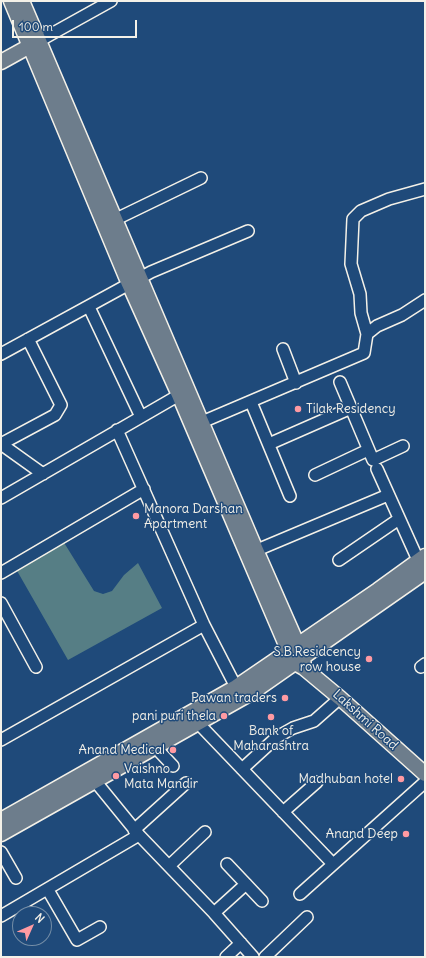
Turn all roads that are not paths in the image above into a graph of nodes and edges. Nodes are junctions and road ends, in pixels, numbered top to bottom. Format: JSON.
{"nodes":[{"id":1,"x":11,"y":1,"type":"edge"},
{"id":2,"x":22,"y":1,"type":"edge"},
{"id":3,"x":111,"y":1,"type":"edge"},
{"id":4,"x":35,"y":44,"type":"junction"},
{"id":5,"x":1,"y":62,"type":"edge"},
{"id":6,"x":201,"y":178,"type":"dead end"},
{"id":7,"x":425,"y":189,"type":"edge"},
{"id":8,"x":110,"y":222,"type":"junction"},
{"id":9,"x":248,"y":231,"type":"dead end"},
{"id":10,"x":135,"y":281,"type":"junction"},
{"id":11,"x":425,"y":300,"type":"edge"},
{"id":12,"x":88,"y":307,"type":"junction"},
{"id":13,"x":368,"y":334,"type":"junction"},
{"id":14,"x":28,"y":339,"type":"junction"},
{"id":15,"x":283,"y":349,"type":"dead end"},
{"id":16,"x":1,"y":354,"type":"edge"},
{"id":17,"x":340,"y":382,"type":"dead end"},
{"id":18,"x":296,"y":383,"type":"junction"},
{"id":19,"x":183,"y":393,"type":"junction"},
{"id":20,"x":251,"y":402,"type":"junction"},
{"id":21,"x":351,"y":408,"type":"junction"},
{"id":22,"x":140,"y":417,"type":"junction"},
{"id":23,"x":197,"y":424,"type":"junction"},
{"id":24,"x":117,"y":430,"type":"junction"},
{"id":25,"x":1,"y":444,"type":"edge"},
{"id":26,"x":269,"y":444,"type":"junction"},
{"id":27,"x":403,"y":446,"type":"dead end"},
{"id":28,"x":368,"y":450,"type":"junction"},
{"id":29,"x":377,"y":469,"type":"dead end"},
{"id":30,"x":43,"y":474,"type":"junction"},
{"id":31,"x":315,"y":475,"type":"dead end"},
{"id":32,"x":144,"y":489,"type":"junction"},
{"id":33,"x":388,"y":495,"type":"junction"},
{"id":34,"x":290,"y":496,"type":"dead end"},
{"id":35,"x":1,"y":498,"type":"edge"},
{"id":36,"x":399,"y":519,"type":"junction"},
{"id":37,"x":251,"y":552,"type":"junction"},
{"id":38,"x":340,"y":560,"type":"dead end"},
{"id":39,"x":423,"y":562,"type":"edge"},
{"id":40,"x":1,"y":573,"type":"edge"},
{"id":41,"x":1,"y":603,"type":"edge"},
{"id":42,"x":204,"y":625,"type":"junction"},
{"id":43,"x":298,"y":657,"type":"junction"},
{"id":44,"x":36,"y":667,"type":"dead end"},
{"id":45,"x":236,"y":687,"type":"junction"},
{"id":46,"x":340,"y":698,"type":"junction"},
{"id":47,"x":198,"y":724,"type":"junction"},
{"id":48,"x":2,"y":736,"type":"edge"},
{"id":49,"x":156,"y":748,"type":"junction"},
{"id":50,"x":173,"y":766,"type":"dead end"},
{"id":51,"x":242,"y":769,"type":"junction"},
{"id":52,"x":87,"y":770,"type":"junction"},
{"id":53,"x":425,"y":774,"type":"edge"},
{"id":54,"x":95,"y":782,"type":"junction"},
{"id":55,"x":317,"y":782,"type":"dead end"},
{"id":56,"x":425,"y":782,"type":"edge"},
{"id":57,"x":186,"y":783,"type":"dead end"},
{"id":58,"x":283,"y":812,"type":"junction"},
{"id":59,"x":1,"y":820,"type":"edge"},
{"id":60,"x":137,"y":832,"type":"junction"},
{"id":61,"x":205,"y":832,"type":"dead end"},
{"id":62,"x":1,"y":834,"type":"edge"},
{"id":63,"x":1,"y":852,"type":"edge"},
{"id":64,"x":227,"y":864,"type":"dead end"},
{"id":65,"x":333,"y":864,"type":"junction"},
{"id":66,"x":169,"y":866,"type":"junction"},
{"id":67,"x":16,"y":878,"type":"dead end"},
{"id":68,"x":246,"y":884,"type":"junction"},
{"id":69,"x":48,"y":890,"type":"junction"},
{"id":70,"x":300,"y":894,"type":"dead end"},
{"id":71,"x":262,"y":901,"type":"dead end"},
{"id":72,"x":214,"y":913,"type":"junction"},
{"id":73,"x":1,"y":916,"type":"edge"},
{"id":74,"x":307,"y":917,"type":"dead end"},
{"id":75,"x":100,"y":927,"type":"dead end"},
{"id":76,"x":241,"y":944,"type":"junction"},
{"id":77,"x":226,"y":957,"type":"edge"},
{"id":78,"x":253,"y":957,"type":"edge"},
{"id":79,"x":265,"y":957,"type":"edge"}],
"edges":[{"from":1,"to":4,"type":"main road"},
{"from":2,"to":4,"type":"main road"},
{"from":3,"to":4,"type":"street"},
{"from":4,"to":5,"type":"main road"},
{"from":4,"to":8,"type":"main road"},
{"from":6,"to":8,"type":"street"},
{"from":7,"to":13,"type":"street"},
{"from":8,"to":10,"type":"main road"},
{"from":9,"to":10,"type":"street"},
{"from":10,"to":12,"type":"street"},
{"from":10,"to":19,"type":"main road"},
{"from":11,"to":13,"type":"street"},
{"from":12,"to":14,"type":"street"},
{"from":12,"to":22,"type":"street"},
{"from":13,"to":18,"type":"street"},
{"from":14,"to":16,"type":"street"},
{"from":14,"to":25,"type":"street"},
{"from":15,"to":18,"type":"street"},
{"from":17,"to":21,"type":"street"},
{"from":18,"to":20,"type":"street"},
{"from":19,"to":22,"type":"street"},
{"from":19,"to":23,"type":"main road"},
{"from":20,"to":23,"type":"street"},
{"from":20,"to":26,"type":"street"},
{"from":21,"to":26,"type":"street"},
{"from":21,"to":28,"type":"street"},
{"from":22,"to":24,"type":"street"},
{"from":23,"to":37,"type":"main road"},
{"from":24,"to":30,"type":"street"},
{"from":24,"to":32,"type":"street"},
{"from":25,"to":30,"type":"street"},
{"from":26,"to":34,"type":"street"},
{"from":27,"to":28,"type":"street"},
{"from":28,"to":31,"type":"street"},
{"from":29,"to":33,"type":"street"},
{"from":30,"to":35,"type":"street"},
{"from":32,"to":40,"type":"street"},
{"from":32,"to":42,"type":"street"},
{"from":33,"to":36,"type":"street"},
{"from":33,"to":37,"type":"street"},
{"from":36,"to":38,"type":"street"},
{"from":36,"to":39,"type":"street"},
{"from":37,"to":43,"type":"main road"},
{"from":39,"to":43,"type":"main road"},
{"from":41,"to":44,"type":"street"},
{"from":42,"to":45,"type":"street"},
{"from":42,"to":48,"type":"street"},
{"from":43,"to":45,"type":"main road"},
{"from":43,"to":46,"type":"main road","name":"Lakshmi Road"},
{"from":43,"to":47,"type":"main road"},
{"from":45,"to":52,"type":"main road"},
{"from":46,"to":51,"type":"street"},
{"from":46,"to":53,"type":"main road","name":"Lakshmi Road"},
{"from":47,"to":49,"type":"main road"},
{"from":47,"to":51,"type":"street"},
{"from":49,"to":50,"type":"street"},
{"from":49,"to":54,"type":"main road"},
{"from":51,"to":58,"type":"street"},
{"from":52,"to":54,"type":"street"},
{"from":52,"to":59,"type":"main road"},
{"from":54,"to":60,"type":"street"},
{"from":54,"to":62,"type":"main road"},
{"from":55,"to":58,"type":"street"},
{"from":56,"to":65,"type":"street"},
{"from":57,"to":60,"type":"street"},
{"from":58,"to":65,"type":"street"},
{"from":60,"to":66,"type":"street"},
{"from":60,"to":69,"type":"street"},
{"from":61,"to":66,"type":"street"},
{"from":63,"to":67,"type":"street"},
{"from":64,"to":68,"type":"street"},
{"from":65,"to":70,"type":"street"},
{"from":66,"to":72,"type":"street"},
{"from":68,"to":71,"type":"street"},
{"from":68,"to":72,"type":"street"},
{"from":69,"to":73,"type":"street"},
{"from":69,"to":75,"type":"street"},
{"from":72,"to":76,"type":"street"},
{"from":74,"to":79,"type":"street"},
{"from":76,"to":77,"type":"street"},
{"from":76,"to":78,"type":"street"}]}
